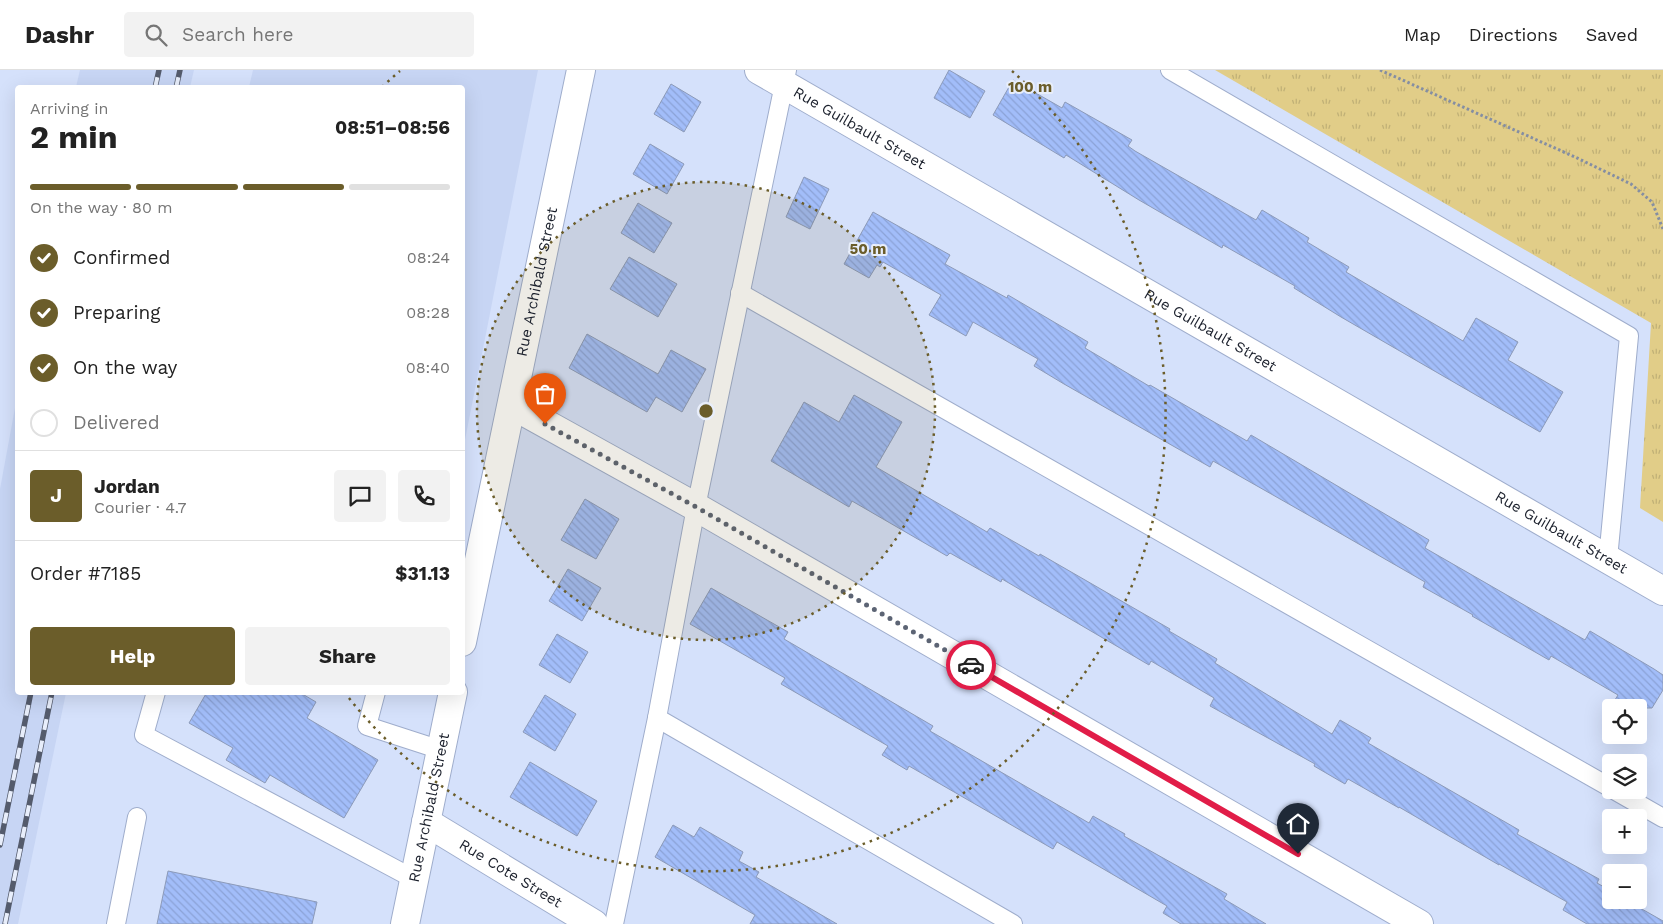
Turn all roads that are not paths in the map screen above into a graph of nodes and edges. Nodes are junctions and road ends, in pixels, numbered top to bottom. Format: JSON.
{"nodes":[{"id":1,"x":580,"y":70,"type":"edge"},
{"id":2,"x":759,"y":70,"type":"edge"},
{"id":3,"x":1170,"y":70,"type":"edge"},
{"id":4,"x":785,"y":77,"type":"edge"},
{"id":5,"x":740,"y":293,"type":"junction"},
{"id":6,"x":512,"y":405,"type":"junction"},
{"id":7,"x":696,"y":507,"type":"junction"},
{"id":8,"x":1608,"y":559,"type":"junction"},
{"id":9,"x":469,"y":573,"type":"edge"},
{"id":10,"x":1663,"y":591,"type":"edge"},
{"id":11,"x":465,"y":612,"type":"edge"},
{"id":12,"x":155,"y":695,"type":"edge"},
{"id":13,"x":375,"y":695,"type":"edge"},
{"id":14,"x":451,"y":695,"type":"edge"},
{"id":15,"x":657,"y":718,"type":"junction"},
{"id":16,"x":441,"y":750,"type":"junction"},
{"id":17,"x":1602,"y":783,"type":"edge"},
{"id":18,"x":1630,"y":799,"type":"edge"},
{"id":19,"x":137,"y":817,"type":"dead end"},
{"id":20,"x":1663,"y":818,"type":"edge"},
{"id":21,"x":426,"y":822,"type":"junction"},
{"id":22,"x":414,"y":879,"type":"junction"},
{"id":23,"x":116,"y":924,"type":"edge"},
{"id":24,"x":405,"y":924,"type":"edge"},
{"id":25,"x":594,"y":924,"type":"edge"},
{"id":26,"x":614,"y":924,"type":"edge"},
{"id":27,"x":1013,"y":924,"type":"edge"},
{"id":28,"x":1419,"y":924,"type":"edge"}],
"edges":[{"from":1,"to":6,"type":"street","name":"Rue Archibald Street"},
{"from":2,"to":4,"type":"street","name":"Rue Guilbault Street"},
{"from":3,"to":8,"type":"lane"},
{"from":4,"to":5,"type":"lane"},
{"from":4,"to":8,"type":"street","name":"Rue Guilbault Street"},
{"from":5,"to":7,"type":"lane"},
{"from":5,"to":17,"type":"lane"},
{"from":6,"to":7,"type":"street"},
{"from":6,"to":9,"type":"street","name":"Rue Archibald Street"},
{"from":7,"to":15,"type":"lane"},
{"from":7,"to":28,"type":"street"},
{"from":8,"to":10,"type":"street","name":"Rue Guilbault Street"},
{"from":9,"to":11,"type":"street","name":"Rue Archibald Street"},
{"from":12,"to":22,"type":"lane"},
{"from":13,"to":16,"type":"lane"},
{"from":14,"to":16,"type":"street","name":"Rue Archibald Street"},
{"from":15,"to":26,"type":"lane"},
{"from":15,"to":27,"type":"lane"},
{"from":16,"to":21,"type":"street","name":"Rue Archibald Street"},
{"from":18,"to":20,"type":"lane"},
{"from":19,"to":23,"type":"lane"},
{"from":21,"to":22,"type":"street","name":"Rue Archibald Street"},
{"from":21,"to":25,"type":"street","name":"Rue Cote Street"},
{"from":22,"to":24,"type":"street","name":"Rue Archibald Street"}]}
